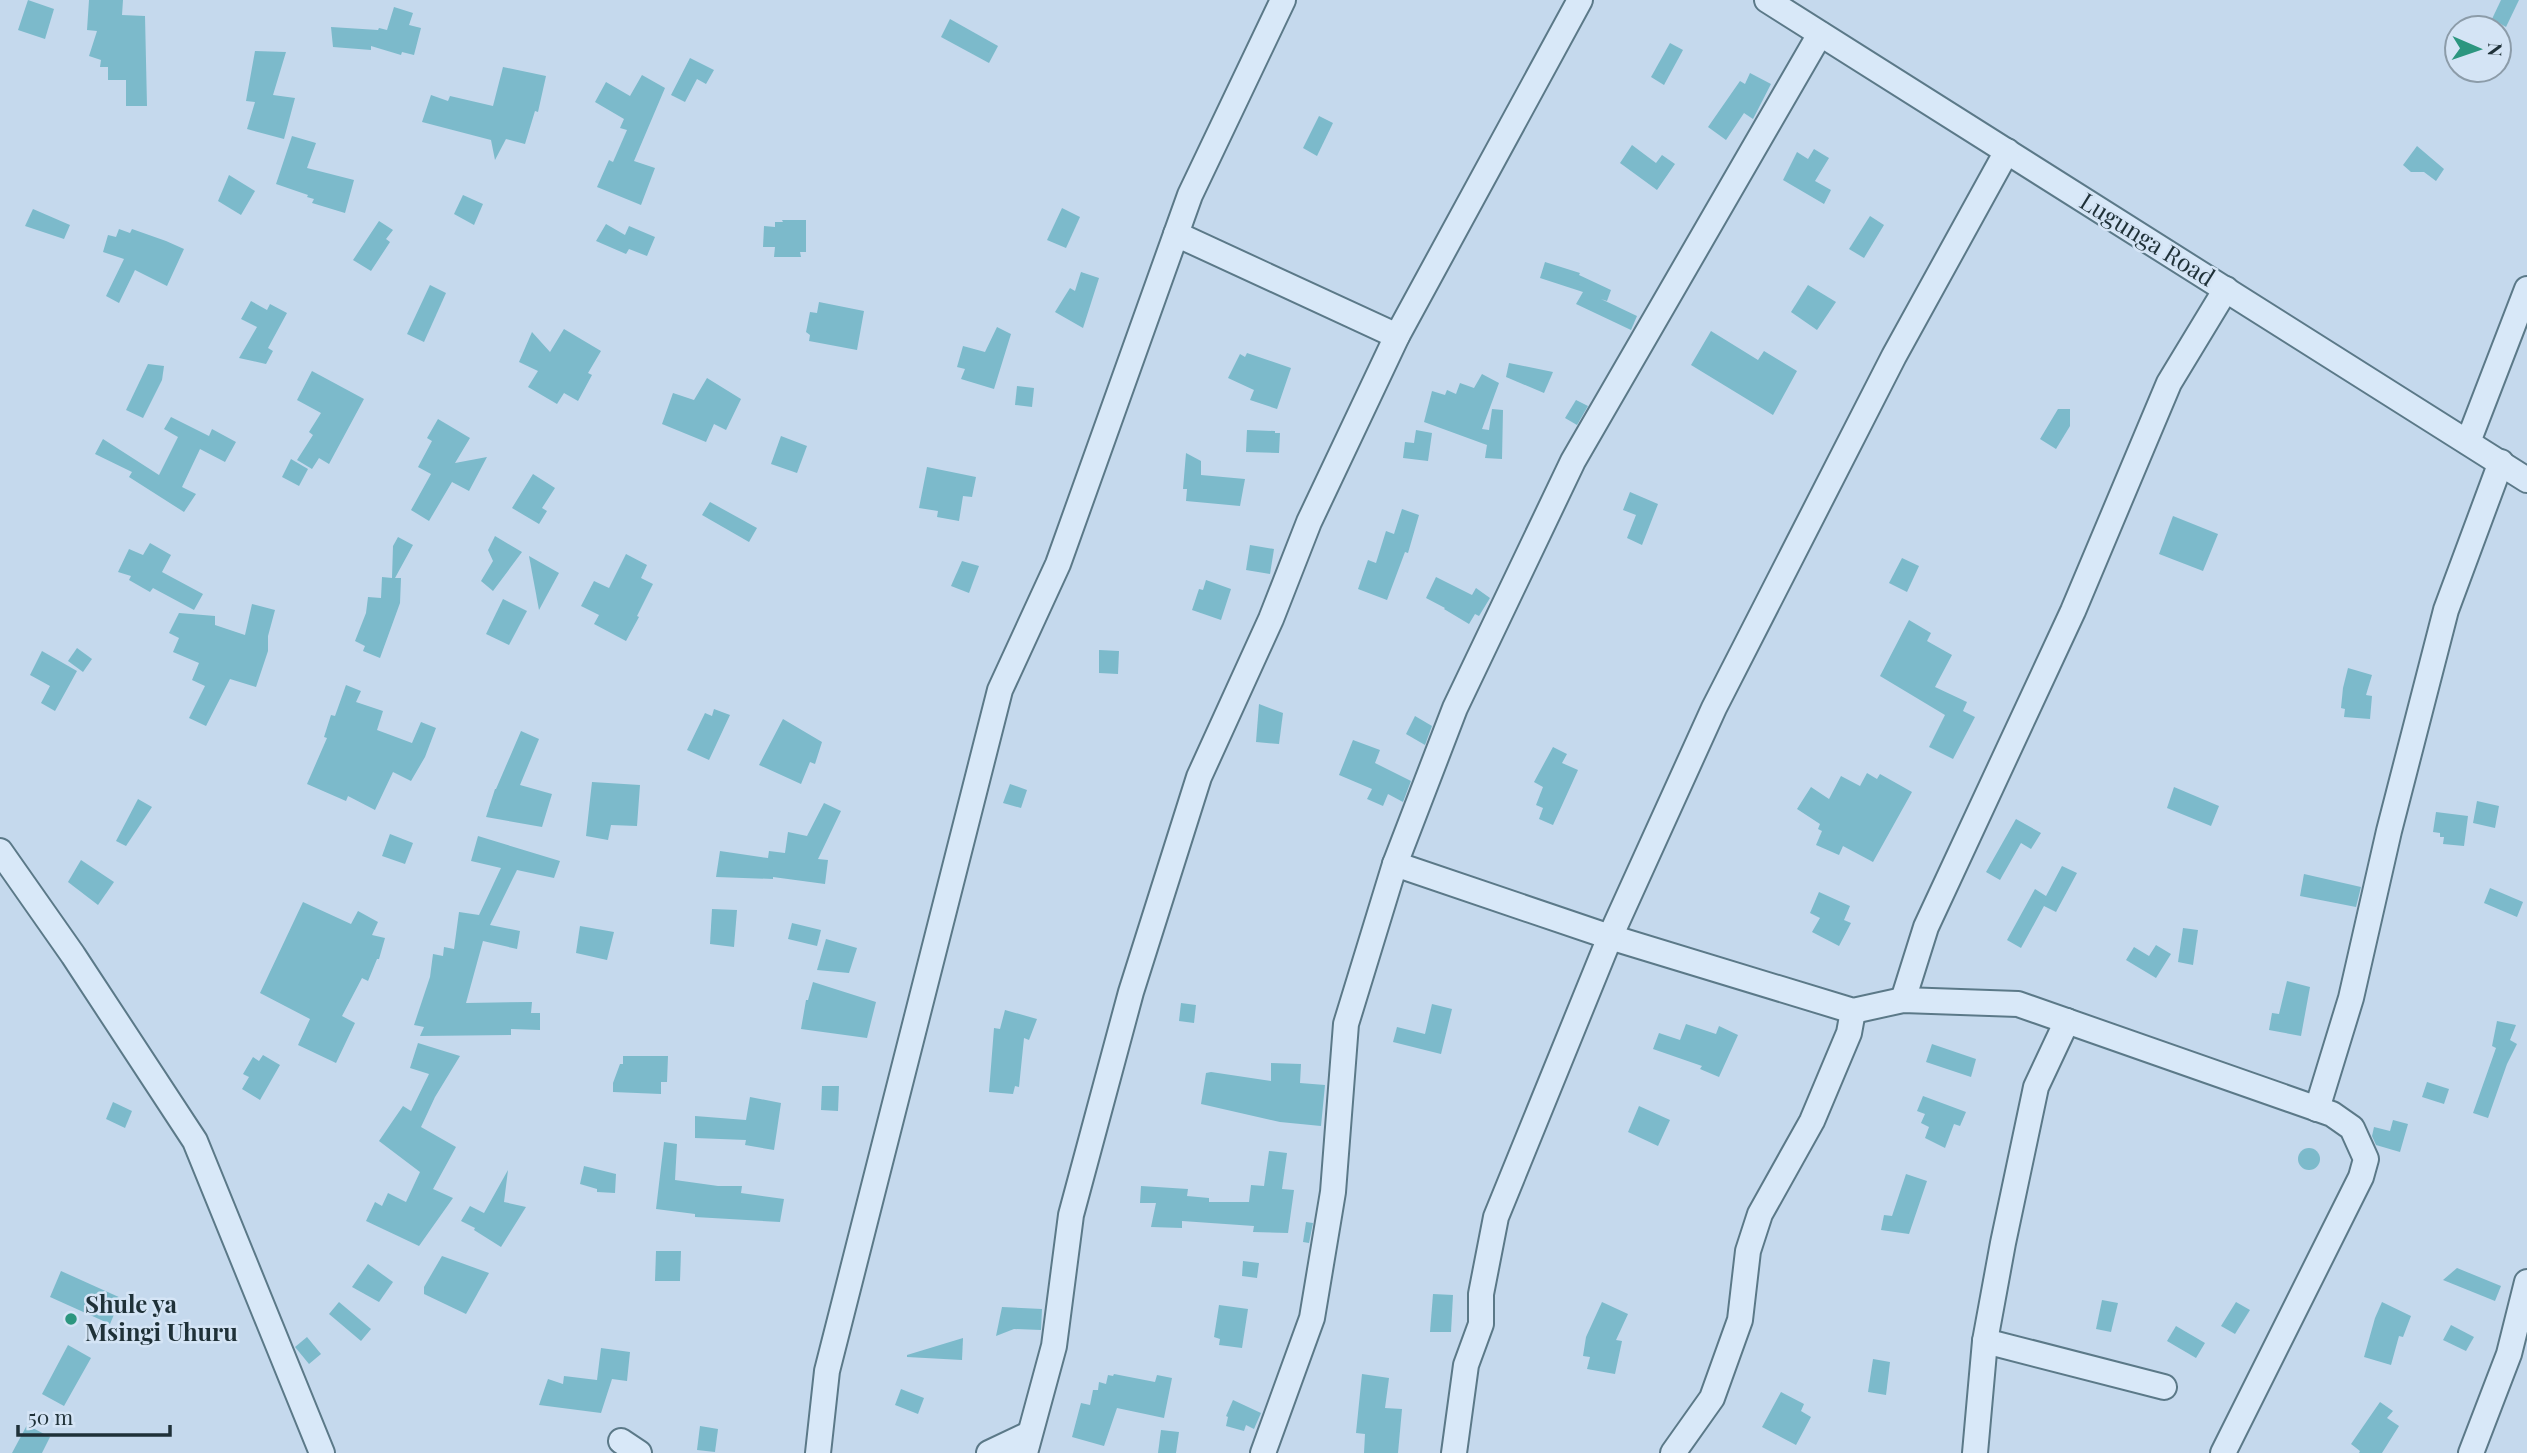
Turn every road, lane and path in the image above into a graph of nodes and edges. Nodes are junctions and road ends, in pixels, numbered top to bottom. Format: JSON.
{"nodes":[{"id":1,"x":1283,"y":0,"type":"edge"},
{"id":2,"x":1580,"y":0,"type":"edge"},
{"id":3,"x":1767,"y":0,"type":"edge"},
{"id":4,"x":1820,"y":34,"type":"junction"},
{"id":5,"x":2007,"y":151,"type":"junction"},
{"id":6,"x":1176,"y":234,"type":"junction"},
{"id":7,"x":2226,"y":289,"type":"junction"},
{"id":8,"x":2527,"y":289,"type":"edge"},
{"id":9,"x":1397,"y":336,"type":"junction"},
{"id":10,"x":2468,"y":442,"type":"junction"},
{"id":11,"x":2501,"y":462,"type":"junction"},
{"id":12,"x":2527,"y":480,"type":"edge"},
{"id":13,"x":0,"y":851,"type":"edge"},
{"id":14,"x":1395,"y":864,"type":"junction"},
{"id":15,"x":1610,"y":937,"type":"junction"},
{"id":16,"x":1903,"y":1000,"type":"junction"},
{"id":17,"x":1853,"y":1011,"type":"junction"},
{"id":18,"x":2067,"y":1021,"type":"junction"},
{"id":19,"x":2317,"y":1109,"type":"junction"},
{"id":20,"x":2527,"y":1282,"type":"edge"},
{"id":21,"x":1985,"y":1341,"type":"junction"},
{"id":22,"x":2164,"y":1387,"type":"dead end"},
{"id":23,"x":1027,"y":1444,"type":"edge"},
{"id":24,"x":322,"y":1453,"type":"edge"},
{"id":25,"x":818,"y":1453,"type":"edge"},
{"id":26,"x":989,"y":1453,"type":"edge"},
{"id":27,"x":1263,"y":1453,"type":"edge"},
{"id":28,"x":1454,"y":1453,"type":"edge"},
{"id":29,"x":1673,"y":1453,"type":"edge"},
{"id":30,"x":1975,"y":1453,"type":"edge"},
{"id":31,"x":2224,"y":1453,"type":"edge"},
{"id":32,"x":2471,"y":1453,"type":"edge"}],
"edges":[{"from":1,"to":6,"type":"street"},
{"from":2,"to":9,"type":"street"},
{"from":3,"to":4,"type":"street","name":"Lugunga Road"},
{"from":4,"to":5,"type":"street","name":"Lugunga Road"},
{"from":4,"to":14,"type":"street"},
{"from":5,"to":7,"type":"street","name":"Lugunga Road"},
{"from":5,"to":15,"type":"street"},
{"from":6,"to":9,"type":"street"},
{"from":6,"to":25,"type":"street"},
{"from":7,"to":10,"type":"street","name":"Lugunga Road"},
{"from":7,"to":16,"type":"street"},
{"from":8,"to":10,"type":"street"},
{"from":9,"to":23,"type":"street"},
{"from":10,"to":11,"type":"street","name":"Lugunga Road"},
{"from":11,"to":12,"type":"street","name":"Lugunga Road"},
{"from":11,"to":19,"type":"street"},
{"from":13,"to":24,"type":"street"},
{"from":14,"to":15,"type":"street"},
{"from":14,"to":27,"type":"street"},
{"from":15,"to":17,"type":"street"},
{"from":15,"to":28,"type":"street"},
{"from":16,"to":17,"type":"street"},
{"from":16,"to":18,"type":"street"},
{"from":17,"to":29,"type":"street"},
{"from":18,"to":19,"type":"street"},
{"from":18,"to":21,"type":"street"},
{"from":19,"to":31,"type":"street"},
{"from":20,"to":32,"type":"street"},
{"from":21,"to":22,"type":"street"},
{"from":21,"to":30,"type":"street"},
{"from":23,"to":26,"type":"street"}]}
